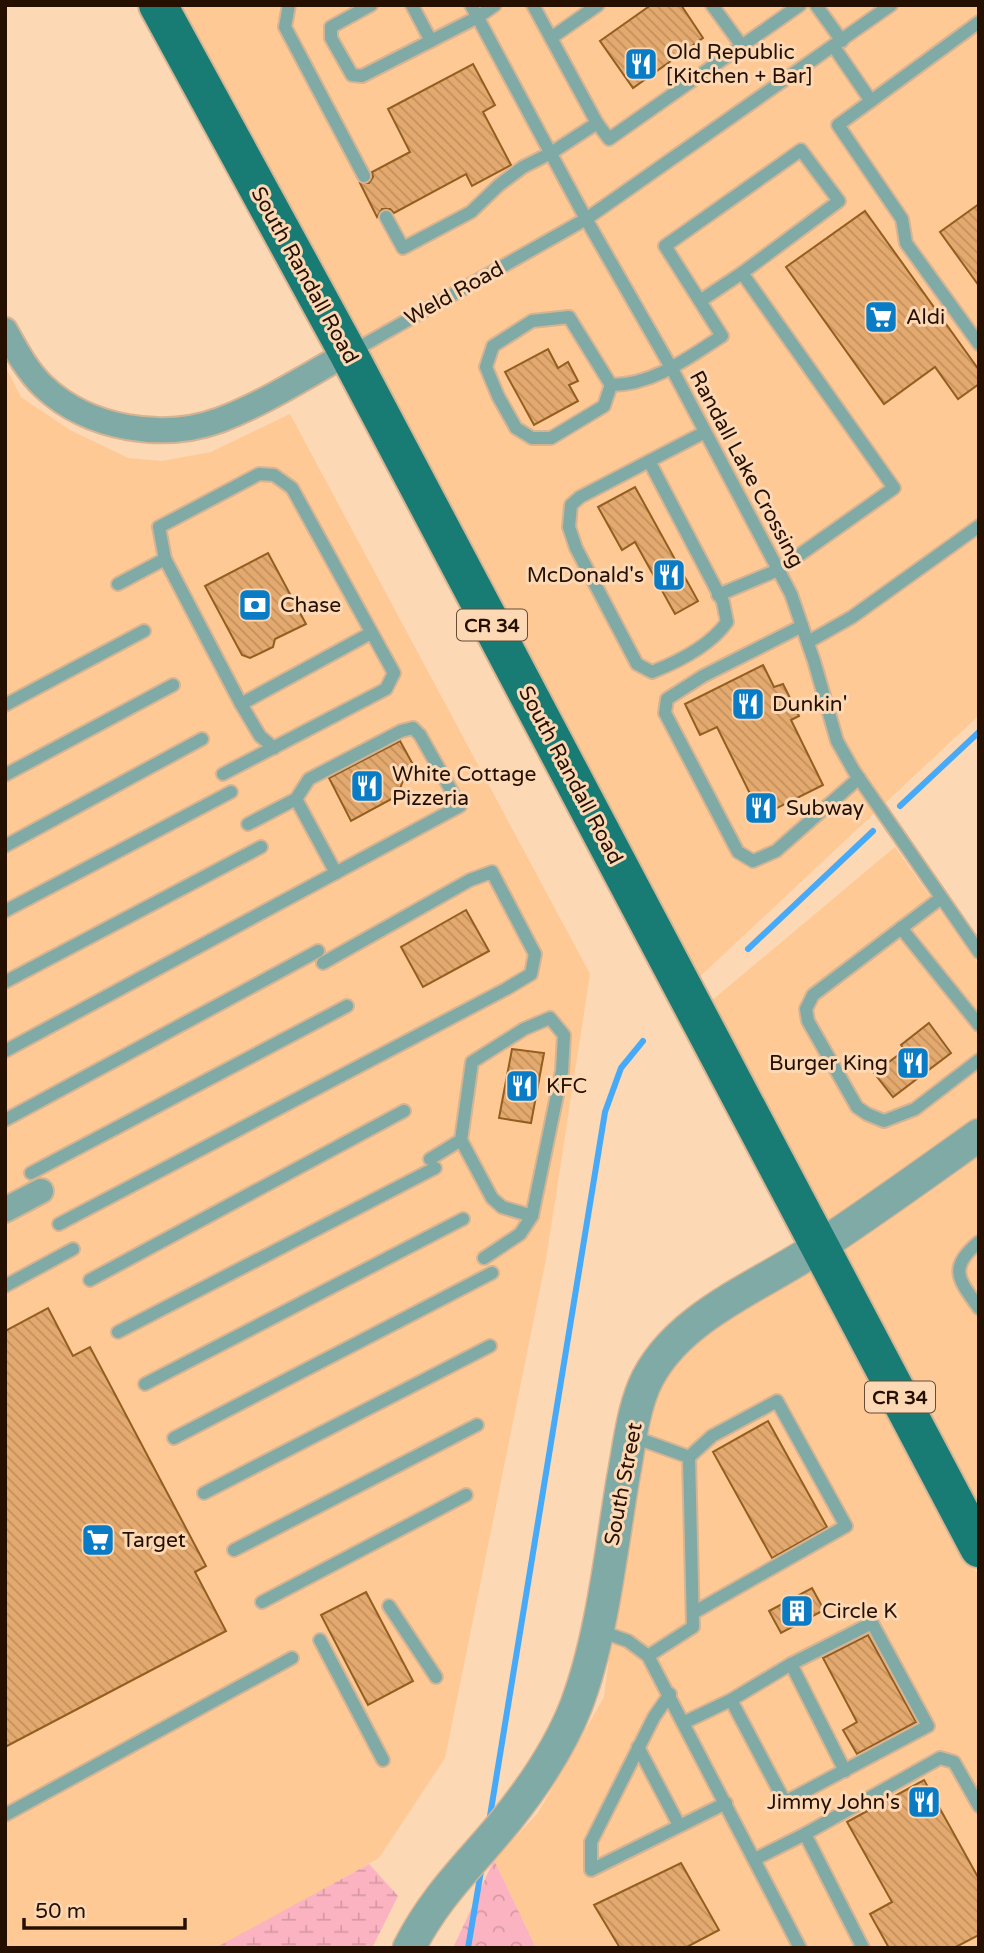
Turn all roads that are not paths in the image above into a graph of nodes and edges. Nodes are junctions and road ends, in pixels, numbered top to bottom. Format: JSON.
{"nodes":[{"id":1,"x":158,"y":5,"type":"edge"},
{"id":2,"x":289,"y":5,"type":"edge"},
{"id":3,"x":371,"y":5,"type":"edge"},
{"id":4,"x":412,"y":5,"type":"edge"},
{"id":5,"x":495,"y":5,"type":"edge"},
{"id":6,"x":533,"y":5,"type":"edge"},
{"id":7,"x":598,"y":5,"type":"edge"},
{"id":8,"x":712,"y":5,"type":"edge"},
{"id":9,"x":800,"y":5,"type":"edge"},
{"id":10,"x":816,"y":5,"type":"edge"},
{"id":11,"x":891,"y":5,"type":"edge"},
{"id":12,"x":474,"y":11,"type":"edge"},
{"id":13,"x":979,"y":22,"type":"edge"},
{"id":14,"x":551,"y":38,"type":"junction"},
{"id":15,"x":431,"y":41,"type":"junction"},
{"id":16,"x":838,"y":44,"type":"junction"},
{"id":17,"x":742,"y":46,"type":"junction"},
{"id":18,"x":871,"y":101,"type":"junction"},
{"id":19,"x":597,"y":123,"type":"junction"},
{"id":20,"x":551,"y":153,"type":"junction"},
{"id":21,"x":364,"y":176,"type":"dead end"},
{"id":22,"x":386,"y":217,"type":"dead end"},
{"id":23,"x":586,"y":219,"type":"junction"},
{"id":24,"x":742,"y":273,"type":"junction"},
{"id":25,"x":700,"y":301,"type":"junction"},
{"id":26,"x":5,"y":330,"type":"edge"},
{"id":27,"x":979,"y":344,"type":"edge"},
{"id":28,"x":348,"y":353,"type":"junction"},
{"id":29,"x":672,"y":369,"type":"junction"},
{"id":30,"x":611,"y":385,"type":"junction"},
{"id":31,"x":705,"y":432,"type":"junction"},
{"id":32,"x":649,"y":461,"type":"junction"},
{"id":33,"x":979,"y":526,"type":"edge"},
{"id":34,"x":165,"y":559,"type":"junction"},
{"id":35,"x":778,"y":570,"type":"junction"},
{"id":36,"x":118,"y":584,"type":"dead end"},
{"id":37,"x":718,"y":595,"type":"junction"},
{"id":38,"x":802,"y":626,"type":"junction"},
{"id":39,"x":144,"y":631,"type":"dead end"},
{"id":40,"x":371,"y":633,"type":"junction"},
{"id":41,"x":808,"y":642,"type":"junction"},
{"id":42,"x":173,"y":685,"type":"dead end"},
{"id":43,"x":241,"y":704,"type":"junction"},
{"id":44,"x":5,"y":705,"type":"edge"},
{"id":45,"x":202,"y":740,"type":"dead end"},
{"id":46,"x":274,"y":748,"type":"junction"},
{"id":47,"x":223,"y":774,"type":"dead end"},
{"id":48,"x":5,"y":775,"type":"edge"},
{"id":49,"x":859,"y":778,"type":"junction"},
{"id":50,"x":231,"y":792,"type":"dead end"},
{"id":51,"x":296,"y":799,"type":"junction"},
{"id":52,"x":248,"y":824,"type":"dead end"},
{"id":53,"x":5,"y":846,"type":"edge"},
{"id":54,"x":261,"y":847,"type":"dead end"},
{"id":55,"x":336,"y":873,"type":"junction"},
{"id":56,"x":941,"y":898,"type":"junction"},
{"id":57,"x":5,"y":911,"type":"edge"},
{"id":58,"x":901,"y":928,"type":"junction"},
{"id":59,"x":979,"y":951,"type":"edge"},
{"id":60,"x":5,"y":982,"type":"edge"},
{"id":61,"x":347,"y":1006,"type":"dead end"},
{"id":62,"x":979,"y":1025,"type":"edge"},
{"id":63,"x":5,"y":1051,"type":"edge"},
{"id":64,"x":979,"y":1060,"type":"edge"},
{"id":65,"x":404,"y":1111,"type":"dead end"},
{"id":66,"x":5,"y":1120,"type":"edge"},
{"id":67,"x":979,"y":1135,"type":"edge"},
{"id":68,"x":461,"y":1140,"type":"junction"},
{"id":69,"x":36,"y":1182,"type":"joint"},
{"id":70,"x":5,"y":1210,"type":"edge"},
{"id":71,"x":532,"y":1216,"type":"junction"},
{"id":72,"x":463,"y":1219,"type":"dead end"},
{"id":73,"x":59,"y":1224,"type":"dead end"},
{"id":74,"x":979,"y":1242,"type":"edge"},
{"id":75,"x":821,"y":1246,"type":"junction"},
{"id":76,"x":73,"y":1249,"type":"dead end"},
{"id":77,"x":484,"y":1258,"type":"dead end"},
{"id":78,"x":492,"y":1273,"type":"dead end"},
{"id":79,"x":90,"y":1280,"type":"dead end"},
{"id":80,"x":5,"y":1286,"type":"edge"},
{"id":81,"x":979,"y":1308,"type":"edge"},
{"id":82,"x":118,"y":1332,"type":"dead end"},
{"id":83,"x":490,"y":1346,"type":"dead end"},
{"id":84,"x":145,"y":1384,"type":"dead end"},
{"id":85,"x":477,"y":1425,"type":"dead end"},
{"id":86,"x":631,"y":1436,"type":"junction"},
{"id":87,"x":174,"y":1438,"type":"dead end"},
{"id":88,"x":689,"y":1457,"type":"junction"},
{"id":89,"x":204,"y":1493,"type":"dead end"},
{"id":90,"x":466,"y":1495,"type":"dead end"},
{"id":91,"x":979,"y":1548,"type":"edge"},
{"id":92,"x":234,"y":1550,"type":"dead end"},
{"id":93,"x":262,"y":1602,"type":"dead end"},
{"id":94,"x":389,"y":1606,"type":"dead end"},
{"id":95,"x":693,"y":1613,"type":"junction"},
{"id":96,"x":597,"y":1630,"type":"junction"},
{"id":97,"x":320,"y":1640,"type":"dead end"},
{"id":98,"x":648,"y":1656,"type":"junction"},
{"id":99,"x":292,"y":1658,"type":"dead end"},
{"id":100,"x":791,"y":1664,"type":"junction"},
{"id":101,"x":436,"y":1677,"type":"dead end"},
{"id":102,"x":670,"y":1694,"type":"junction"},
{"id":103,"x":731,"y":1700,"type":"junction"},
{"id":104,"x":685,"y":1722,"type":"junction"},
{"id":105,"x":638,"y":1747,"type":"junction"},
{"id":106,"x":383,"y":1760,"type":"dead end"},
{"id":107,"x":845,"y":1771,"type":"junction"},
{"id":108,"x":726,"y":1803,"type":"junction"},
{"id":109,"x":979,"y":1806,"type":"edge"},
{"id":110,"x":5,"y":1815,"type":"edge"},
{"id":111,"x":679,"y":1825,"type":"junction"},
{"id":112,"x":806,"y":1834,"type":"junction"},
{"id":113,"x":755,"y":1859,"type":"junction"},
{"id":114,"x":409,"y":1948,"type":"edge"},
{"id":115,"x":800,"y":1948,"type":"edge"},
{"id":116,"x":863,"y":1948,"type":"edge"}],
"edges":[{"from":1,"to":28,"type":"main road","name":"South Randall Road","number":"CR 34"},
{"from":2,"to":21,"type":"lane"},
{"from":3,"to":15,"type":"lane"},
{"from":4,"to":15,"type":"lane"},
{"from":5,"to":12,"type":"lane"},
{"from":6,"to":14,"type":"lane"},
{"from":7,"to":14,"type":"lane"},
{"from":8,"to":17,"type":"lane"},
{"from":9,"to":17,"type":"lane"},
{"from":10,"to":16,"type":"lane"},
{"from":11,"to":16,"type":"lane","name":"Weld Road"},
{"from":12,"to":15,"type":"lane"},
{"from":12,"to":20,"type":"lane","name":"Randall Lake Crossing"},
{"from":13,"to":18,"type":"lane"},
{"from":14,"to":19,"type":"lane"},
{"from":16,"to":18,"type":"lane"},
{"from":16,"to":23,"type":"lane","name":"Weld Road"},
{"from":17,"to":19,"type":"lane"},
{"from":18,"to":27,"type":"lane"},
{"from":19,"to":20,"type":"lane"},
{"from":20,"to":22,"type":"lane"},
{"from":20,"to":23,"type":"lane","name":"Randall Lake Crossing"},
{"from":23,"to":28,"type":"lane","name":"Weld Road"},
{"from":23,"to":29,"type":"lane","name":"Randall Lake Crossing"},
{"from":24,"to":25,"type":"lane"},
{"from":24,"to":25,"type":"lane"},
{"from":24,"to":35,"type":"lane"},
{"from":25,"to":29,"type":"lane"},
{"from":26,"to":28,"type":"street","name":"Weld Road"},
{"from":28,"to":75,"type":"main road","name":"South Randall Road","number":"CR 34"},
{"from":29,"to":30,"type":"lane"},
{"from":29,"to":31,"type":"lane","name":"Randall Lake Crossing"},
{"from":30,"to":30,"type":"lane"},
{"from":31,"to":32,"type":"lane"},
{"from":31,"to":35,"type":"lane","name":"Randall Lake Crossing"},
{"from":32,"to":37,"type":"lane"},
{"from":32,"to":37,"type":"lane"},
{"from":33,"to":41,"type":"lane"},
{"from":34,"to":36,"type":"lane"},
{"from":34,"to":40,"type":"lane"},
{"from":34,"to":43,"type":"lane"},
{"from":35,"to":37,"type":"lane"},
{"from":35,"to":38,"type":"lane","name":"Randall Lake Crossing"},
{"from":38,"to":41,"type":"lane","name":"Randall Lake Crossing"},
{"from":38,"to":49,"type":"lane"},
{"from":39,"to":44,"type":"lane"},
{"from":40,"to":43,"type":"lane"},
{"from":40,"to":46,"type":"lane"},
{"from":41,"to":49,"type":"lane","name":"Randall Lake Crossing"},
{"from":42,"to":48,"type":"lane"},
{"from":43,"to":46,"type":"lane"},
{"from":45,"to":53,"type":"lane"},
{"from":46,"to":47,"type":"lane"},
{"from":49,"to":56,"type":"lane","name":"Randall Lake Crossing"},
{"from":50,"to":57,"type":"lane"},
{"from":51,"to":52,"type":"lane"},
{"from":51,"to":55,"type":"lane"},
{"from":51,"to":55,"type":"lane"},
{"from":54,"to":60,"type":"lane"},
{"from":55,"to":63,"type":"lane"},
{"from":56,"to":58,"type":"lane"},
{"from":56,"to":59,"type":"lane","name":"Randall Lake Crossing"},
{"from":58,"to":62,"type":"lane"},
{"from":58,"to":64,"type":"lane"},
{"from":61,"to":69,"type":"lane"},
{"from":65,"to":79,"type":"lane"},
{"from":66,"to":73,"type":"lane"},
{"from":67,"to":75,"type":"street","name":"South Street"},
{"from":68,"to":71,"type":"lane"},
{"from":68,"to":71,"type":"lane"},
{"from":68,"to":82,"type":"lane"},
{"from":69,"to":70,"type":"street"},
{"from":71,"to":77,"type":"lane"},
{"from":72,"to":84,"type":"lane"},
{"from":74,"to":81,"type":"lane"},
{"from":75,"to":86,"type":"street","name":"South Street"},
{"from":75,"to":91,"type":"main road","name":"South Randall Road","number":"CR 34"},
{"from":76,"to":80,"type":"lane"},
{"from":78,"to":87,"type":"lane"},
{"from":83,"to":89,"type":"lane"},
{"from":85,"to":92,"type":"lane"},
{"from":86,"to":88,"type":"lane"},
{"from":86,"to":96,"type":"street","name":"South Street"},
{"from":88,"to":95,"type":"lane"},
{"from":88,"to":95,"type":"lane"},
{"from":90,"to":93,"type":"lane"},
{"from":94,"to":101,"type":"lane"},
{"from":95,"to":98,"type":"lane"},
{"from":96,"to":98,"type":"lane"},
{"from":96,"to":114,"type":"street","name":"South Street"},
{"from":97,"to":106,"type":"lane"},
{"from":98,"to":102,"type":"lane"},
{"from":99,"to":110,"type":"lane"},
{"from":100,"to":103,"type":"lane"},
{"from":100,"to":107,"type":"lane"},
{"from":100,"to":107,"type":"lane"},
{"from":102,"to":104,"type":"lane"},
{"from":102,"to":105,"type":"lane"},
{"from":103,"to":104,"type":"lane"},
{"from":103,"to":107,"type":"lane"},
{"from":104,"to":108,"type":"lane"},
{"from":105,"to":111,"type":"lane"},
{"from":105,"to":111,"type":"lane"},
{"from":108,"to":111,"type":"lane"},
{"from":108,"to":113,"type":"lane"},
{"from":109,"to":112,"type":"lane"},
{"from":112,"to":113,"type":"lane"},
{"from":112,"to":116,"type":"lane"},
{"from":113,"to":115,"type":"lane"}]}
